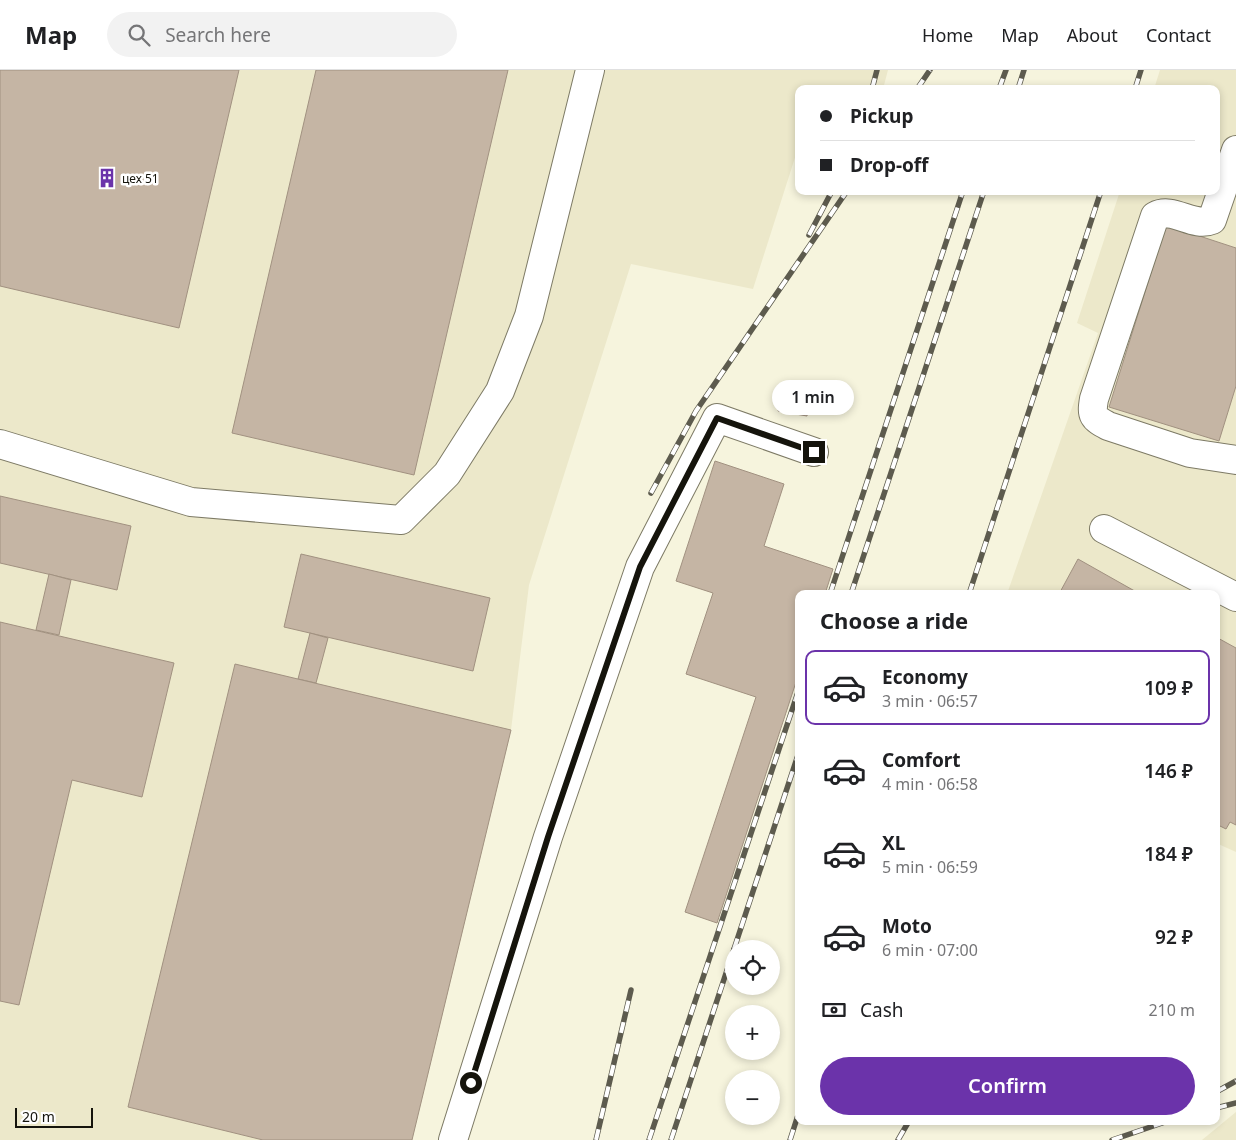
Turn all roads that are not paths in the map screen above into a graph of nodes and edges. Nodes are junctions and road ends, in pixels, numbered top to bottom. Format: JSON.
{"nodes":[{"id":1,"x":590,"y":70,"type":"edge"},
{"id":2,"x":1236,"y":150,"type":"edge"},
{"id":3,"x":0,"y":444,"type":"edge"},
{"id":4,"x":814,"y":452,"type":"dead end"},
{"id":5,"x":1236,"y":460,"type":"edge"},
{"id":6,"x":1104,"y":529,"type":"dead end"},
{"id":7,"x":1236,"y":597,"type":"edge"},
{"id":8,"x":453,"y":1140,"type":"edge"}],
"edges":[{"from":1,"to":3,"type":"lane"},
{"from":2,"to":5,"type":"lane"},
{"from":4,"to":8,"type":"lane"},
{"from":6,"to":7,"type":"lane"}]}
